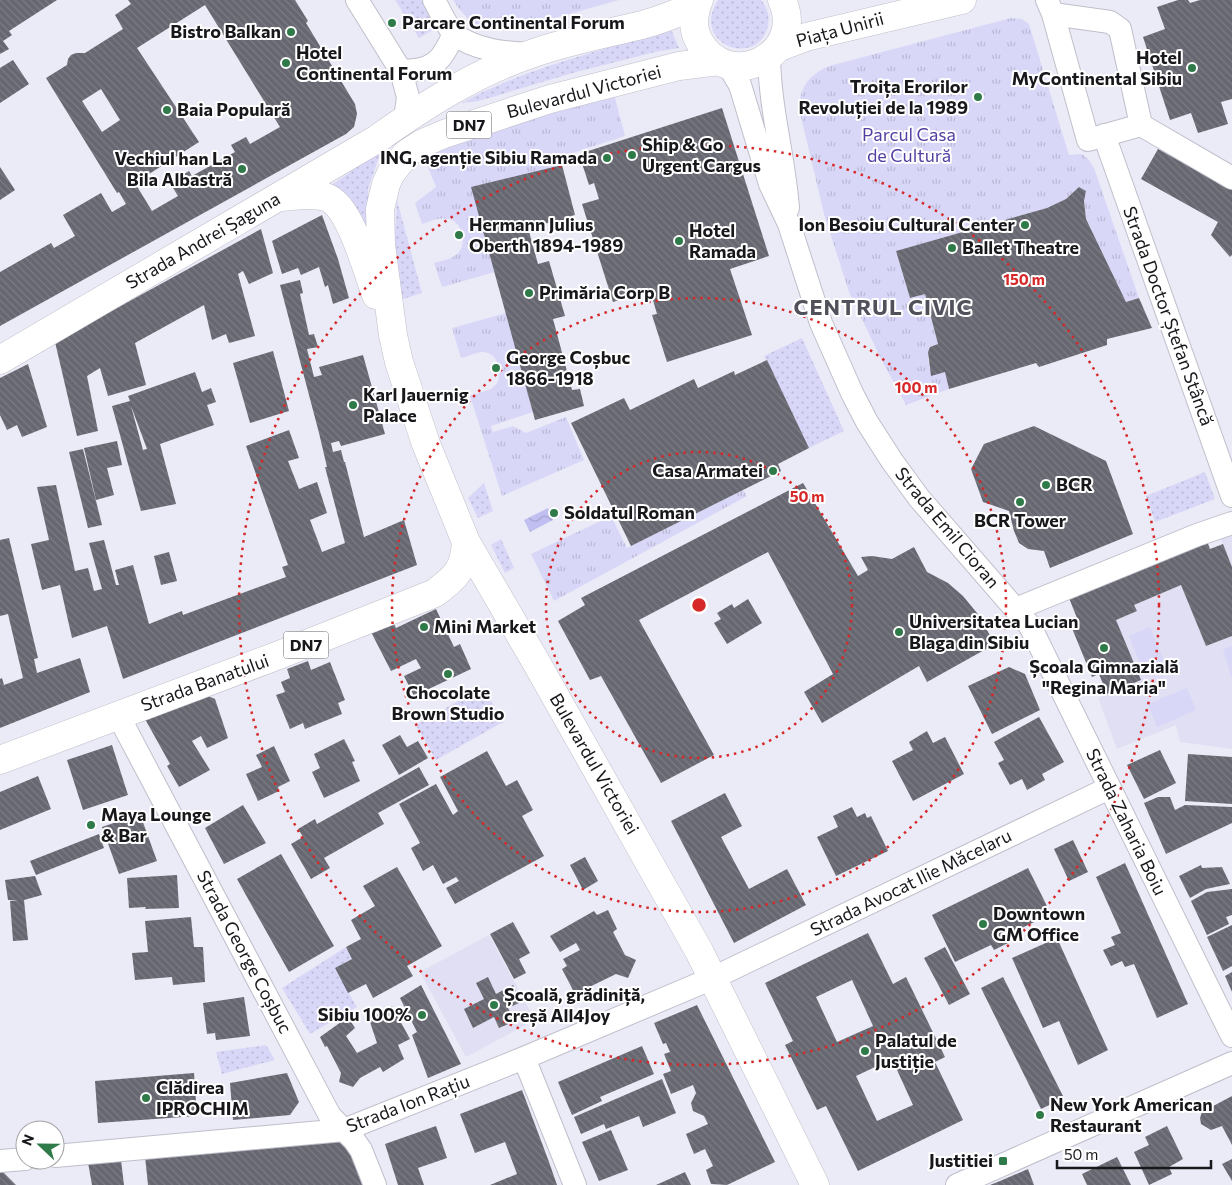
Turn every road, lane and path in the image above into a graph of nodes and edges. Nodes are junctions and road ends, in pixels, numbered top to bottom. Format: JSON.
{"nodes":[{"id":1,"x":357,"y":0,"type":"edge"},
{"id":2,"x":434,"y":0,"type":"edge"},
{"id":3,"x":656,"y":0,"type":"edge"},
{"id":4,"x":782,"y":0,"type":"edge"},
{"id":5,"x":962,"y":0,"type":"edge"},
{"id":6,"x":697,"y":3,"type":"edge"},
{"id":7,"x":1050,"y":7,"type":"edge"},
{"id":8,"x":454,"y":33,"type":"junction"},
{"id":9,"x":580,"y":38,"type":"junction"},
{"id":10,"x":773,"y":53,"type":"junction"},
{"id":11,"x":531,"y":54,"type":"junction"},
{"id":12,"x":723,"y":63,"type":"junction"},
{"id":13,"x":401,"y":71,"type":"junction"},
{"id":14,"x":405,"y":119,"type":"junction"},
{"id":15,"x":1141,"y":125,"type":"junction"},
{"id":16,"x":1104,"y":135,"type":"junction"},
{"id":17,"x":1232,"y":178,"type":"edge"},
{"id":18,"x":278,"y":197,"type":"junction"},
{"id":19,"x":789,"y":224,"type":"junction"},
{"id":20,"x":393,"y":336,"type":"junction"},
{"id":21,"x":0,"y":360,"type":"edge"},
{"id":22,"x":1232,"y":496,"type":"edge"},
{"id":23,"x":1232,"y":524,"type":"edge"},
{"id":24,"x":466,"y":542,"type":"junction"},
{"id":25,"x":1016,"y":609,"type":"junction"},
{"id":26,"x":118,"y":715,"type":"junction"},
{"id":27,"x":0,"y":760,"type":"edge"},
{"id":28,"x":1109,"y":788,"type":"junction"},
{"id":29,"x":713,"y":978,"type":"junction"},
{"id":30,"x":1232,"y":1036,"type":"edge"},
{"id":31,"x":524,"y":1058,"type":"junction"},
{"id":32,"x":1232,"y":1063,"type":"edge"},
{"id":33,"x":344,"y":1130,"type":"junction"},
{"id":34,"x":65,"y":1155,"type":"edge"},
{"id":35,"x":15,"y":1160,"type":"edge"},
{"id":36,"x":0,"y":1161,"type":"edge"},
{"id":37,"x":375,"y":1185,"type":"edge"},
{"id":38,"x":575,"y":1185,"type":"edge"},
{"id":39,"x":815,"y":1185,"type":"edge"},
{"id":40,"x":957,"y":1185,"type":"edge"}],
"edges":[{"from":1,"to":13,"type":"street"},
{"from":2,"to":8,"type":"street"},
{"from":3,"to":9,"type":"main road"},
{"from":4,"to":10,"type":"main road","name":"Piața Unirii"},
{"from":5,"to":10,"type":"main road","name":"Piața Unirii","number":"DN7"},
{"from":6,"to":9,"type":"main road","number":"DN7"},
{"from":6,"to":12,"type":"main road","number":"DN7"},
{"from":7,"to":15,"type":"street"},
{"from":7,"to":16,"type":"street"},
{"from":8,"to":11,"type":"street"},
{"from":8,"to":13,"type":"street"},
{"from":9,"to":11,"type":"main road","number":"DN7"},
{"from":10,"to":12,"type":"main road","name":"Piața Unirii","number":"DN7"},
{"from":10,"to":19,"type":"street","name":"Strada Emil Cioran"},
{"from":11,"to":14,"type":"main road","number":"DN7"},
{"from":12,"to":19,"type":"street","name":"Strada Emil Cioran"},
{"from":12,"to":20,"type":"main road","name":"Bulevardul Victoriei","number":"DN7"},
{"from":13,"to":14,"type":"street"},
{"from":14,"to":18,"type":"main road","name":"Strada Andrei Șaguna","number":"DN7"},
{"from":15,"to":16,"type":"street"},
{"from":15,"to":17,"type":"street"},
{"from":16,"to":22,"type":"street","name":"Strada Doctor Ștefan Stâncă"},
{"from":18,"to":20,"type":"main road","name":"Bulevardul Victoriei","number":"DN7"},
{"from":18,"to":21,"type":"main road","name":"Strada Andrei Șaguna","number":"DN7"},
{"from":19,"to":25,"type":"street","name":"Strada Emil Cioran"},
{"from":20,"to":24,"type":"main road","name":"Bulevardul Victoriei","number":"DN7"},
{"from":23,"to":25,"type":"street"},
{"from":24,"to":26,"type":"main road","name":"Strada Banatului","number":"DN7"},
{"from":24,"to":29,"type":"main road","name":"Bulevardul Victoriei"},
{"from":25,"to":28,"type":"street","name":"Strada Zaharia Boiu"},
{"from":26,"to":27,"type":"main road","name":"Strada Banatului","number":"DN7"},
{"from":26,"to":33,"type":"street","name":"Strada George Coșbuc"},
{"from":28,"to":29,"type":"street","name":"Strada Avocat Ilie Măcelaru"},
{"from":28,"to":30,"type":"street","name":"Strada Zaharia Boiu"},
{"from":29,"to":31,"type":"street","name":"Strada Ion Rațiu"},
{"from":29,"to":39,"type":"main road","name":"Bulevardul Victoriei"},
{"from":31,"to":33,"type":"street","name":"Strada Ion Rațiu"},
{"from":31,"to":38,"type":"street"},
{"from":32,"to":40,"type":"street"},
{"from":33,"to":34,"type":"street","name":"Strada Ion Rațiu"},
{"from":33,"to":37,"type":"street","name":"Strada George Coșbuc"},
{"from":35,"to":36,"type":"street"}]}
